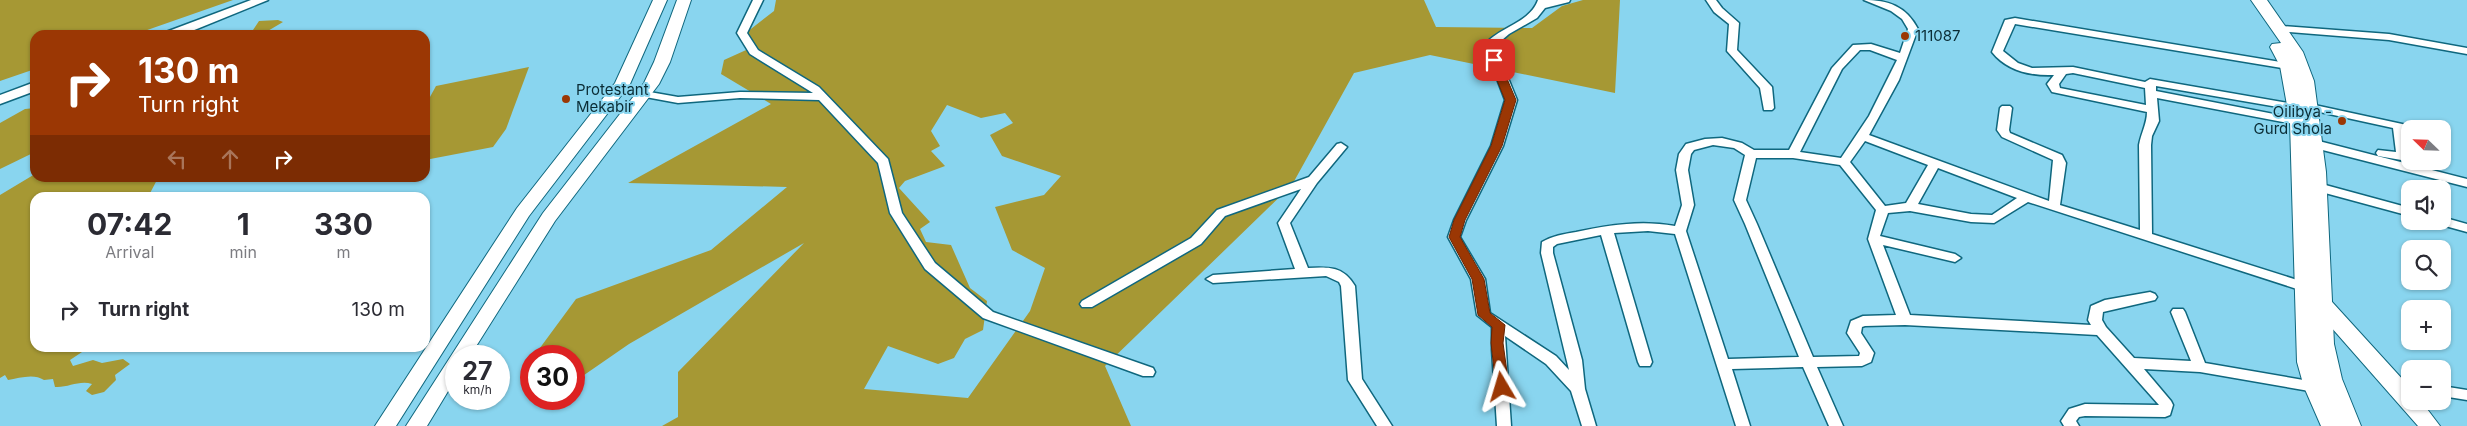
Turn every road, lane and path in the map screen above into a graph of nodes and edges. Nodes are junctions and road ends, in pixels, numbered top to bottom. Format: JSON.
{"nodes":[{"id":1,"x":262,"y":0,"type":"edge"},
{"id":2,"x":660,"y":0,"type":"edge"},
{"id":3,"x":684,"y":0,"type":"edge"},
{"id":4,"x":758,"y":0,"type":"edge"},
{"id":5,"x":1565,"y":0,"type":"edge"},
{"id":6,"x":1711,"y":0,"type":"edge"},
{"id":7,"x":1869,"y":0,"type":"edge"},
{"id":8,"x":2247,"y":0,"type":"edge"},
{"id":9,"x":2259,"y":0,"type":"edge"},
{"id":10,"x":1542,"y":3,"type":"edge"},
{"id":11,"x":2281,"y":29,"type":"junction"},
{"id":12,"x":183,"y":30,"type":"edge"},
{"id":13,"x":2467,"y":51,"type":"edge"},
{"id":14,"x":1903,"y":58,"type":"junction"},
{"id":15,"x":2288,"y":66,"type":"junction"},
{"id":16,"x":2061,"y":73,"type":"junction"},
{"id":17,"x":30,"y":88,"type":"edge"},
{"id":18,"x":2151,"y":90,"type":"junction"},
{"id":19,"x":644,"y":94,"type":"junction"},
{"id":20,"x":822,"y":97,"type":"junction"},
{"id":21,"x":0,"y":100,"type":"edge"},
{"id":22,"x":1768,"y":108,"type":"dead end"},
{"id":23,"x":2006,"y":108,"type":"dead end"},
{"id":24,"x":2153,"y":110,"type":"junction"},
{"id":25,"x":2302,"y":112,"type":"junction"},
{"id":26,"x":2399,"y":126,"type":"joint"},
{"id":27,"x":2401,"y":135,"type":"edge"},
{"id":28,"x":1864,"y":137,"type":"junction"},
{"id":29,"x":2310,"y":140,"type":"junction"},
{"id":30,"x":1341,"y":147,"type":"dead end"},
{"id":31,"x":1751,"y":154,"type":"junction"},
{"id":32,"x":1793,"y":154,"type":"junction"},
{"id":33,"x":2401,"y":157,"type":"edge"},
{"id":34,"x":1844,"y":162,"type":"junction"},
{"id":35,"x":1935,"y":162,"type":"junction"},
{"id":36,"x":1313,"y":180,"type":"junction"},
{"id":37,"x":2467,"y":183,"type":"edge"},
{"id":38,"x":2312,"y":194,"type":"junction"},
{"id":39,"x":2027,"y":197,"type":"junction"},
{"id":40,"x":1910,"y":206,"type":"junction"},
{"id":41,"x":2054,"y":207,"type":"junction"},
{"id":42,"x":1882,"y":210,"type":"junction"},
{"id":43,"x":2401,"y":210,"type":"edge"},
{"id":44,"x":2451,"y":224,"type":"edge"},
{"id":45,"x":2467,"y":228,"type":"edge"},
{"id":46,"x":1606,"y":230,"type":"junction"},
{"id":47,"x":1680,"y":231,"type":"junction"},
{"id":48,"x":2146,"y":237,"type":"junction"},
{"id":49,"x":1874,"y":239,"type":"junction"},
{"id":50,"x":1955,"y":258,"type":"dead end"},
{"id":51,"x":1303,"y":274,"type":"junction"},
{"id":52,"x":1213,"y":279,"type":"dead end"},
{"id":53,"x":2305,"y":287,"type":"junction"},
{"id":54,"x":2150,"y":297,"type":"dead end"},
{"id":55,"x":1087,"y":304,"type":"dead end"},
{"id":56,"x":2323,"y":304,"type":"junction"},
{"id":57,"x":2178,"y":312,"type":"dead end"},
{"id":58,"x":1905,"y":320,"type":"junction"},
{"id":59,"x":1498,"y":325,"type":"junction"},
{"id":60,"x":2101,"y":330,"type":"junction"},
{"id":61,"x":467,"y":345,"type":"edge"},
{"id":62,"x":1645,"y":362,"type":"dead end"},
{"id":63,"x":1808,"y":362,"type":"junction"},
{"id":64,"x":2131,"y":363,"type":"junction"},
{"id":65,"x":1722,"y":364,"type":"junction"},
{"id":66,"x":2200,"y":367,"type":"junction"},
{"id":67,"x":1148,"y":372,"type":"dead end"},
{"id":68,"x":445,"y":380,"type":"edge"},
{"id":69,"x":2401,"y":384,"type":"edge"},
{"id":70,"x":2315,"y":387,"type":"junction"},
{"id":71,"x":1578,"y":389,"type":"junction"},
{"id":72,"x":2451,"y":393,"type":"edge"},
{"id":73,"x":2467,"y":396,"type":"edge"},
{"id":74,"x":2419,"y":410,"type":"edge"},
{"id":75,"x":2069,"y":424,"type":"edge"},
{"id":76,"x":385,"y":426,"type":"edge"},
{"id":77,"x":416,"y":426,"type":"edge"},
{"id":78,"x":1385,"y":426,"type":"edge"},
{"id":79,"x":1504,"y":426,"type":"edge"},
{"id":80,"x":1589,"y":426,"type":"edge"},
{"id":81,"x":1743,"y":426,"type":"edge"},
{"id":82,"x":1836,"y":426,"type":"edge"},
{"id":83,"x":2332,"y":426,"type":"edge"},
{"id":84,"x":2350,"y":426,"type":"edge"},
{"id":85,"x":2430,"y":426,"type":"edge"}],
"edges":[{"from":1,"to":12,"type":"street"},
{"from":2,"to":76,"type":"main road"},
{"from":3,"to":19,"type":"main road"},
{"from":4,"to":20,"type":"street"},
{"from":5,"to":10,"type":"street"},
{"from":6,"to":22,"type":"street"},
{"from":7,"to":14,"type":"street"},
{"from":8,"to":15,"type":"main road"},
{"from":9,"to":11,"type":"main road"},
{"from":10,"to":59,"type":"street"},
{"from":11,"to":13,"type":"street"},
{"from":11,"to":25,"type":"main road"},
{"from":14,"to":28,"type":"street"},
{"from":14,"to":32,"type":"street"},
{"from":15,"to":16,"type":"street"},
{"from":15,"to":25,"type":"main road"},
{"from":16,"to":18,"type":"street"},
{"from":16,"to":24,"type":"street"},
{"from":17,"to":21,"type":"street"},
{"from":18,"to":24,"type":"street"},
{"from":18,"to":25,"type":"street"},
{"from":19,"to":20,"type":"street"},
{"from":19,"to":61,"type":"main road"},
{"from":20,"to":67,"type":"street"},
{"from":23,"to":41,"type":"street"},
{"from":24,"to":48,"type":"street"},
{"from":25,"to":26,"type":"street"},
{"from":25,"to":29,"type":"main road"},
{"from":26,"to":27,"type":"street"},
{"from":28,"to":34,"type":"street"},
{"from":28,"to":35,"type":"street"},
{"from":29,"to":33,"type":"street"},
{"from":29,"to":37,"type":"street"},
{"from":29,"to":38,"type":"main road"},
{"from":30,"to":36,"type":"street"},
{"from":31,"to":32,"type":"street"},
{"from":31,"to":47,"type":"street"},
{"from":31,"to":63,"type":"street"},
{"from":32,"to":34,"type":"street"},
{"from":34,"to":42,"type":"street"},
{"from":35,"to":39,"type":"street"},
{"from":35,"to":40,"type":"street"},
{"from":36,"to":51,"type":"street"},
{"from":36,"to":55,"type":"street"},
{"from":38,"to":43,"type":"street"},
{"from":38,"to":53,"type":"main road"},
{"from":38,"to":56,"type":"main road"},
{"from":39,"to":40,"type":"street"},
{"from":39,"to":41,"type":"street"},
{"from":40,"to":42,"type":"street"},
{"from":41,"to":48,"type":"street"},
{"from":42,"to":49,"type":"street"},
{"from":44,"to":45,"type":"street"},
{"from":46,"to":47,"type":"street"},
{"from":46,"to":62,"type":"street"},
{"from":46,"to":71,"type":"street"},
{"from":47,"to":65,"type":"street"},
{"from":48,"to":53,"type":"street"},
{"from":49,"to":50,"type":"street"},
{"from":49,"to":58,"type":"street"},
{"from":51,"to":52,"type":"street"},
{"from":51,"to":78,"type":"street"},
{"from":53,"to":56,"type":"main road"},
{"from":53,"to":70,"type":"main road"},
{"from":54,"to":60,"type":"street"},
{"from":56,"to":69,"type":"main road"},
{"from":56,"to":84,"type":"main road"},
{"from":57,"to":66,"type":"street"},
{"from":58,"to":60,"type":"street"},
{"from":58,"to":63,"type":"street"},
{"from":59,"to":71,"type":"street"},
{"from":59,"to":79,"type":"street"},
{"from":60,"to":64,"type":"street"},
{"from":63,"to":65,"type":"street"},
{"from":63,"to":82,"type":"street"},
{"from":64,"to":66,"type":"street"},
{"from":64,"to":75,"type":"street"},
{"from":65,"to":81,"type":"street"},
{"from":66,"to":70,"type":"street"},
{"from":68,"to":77,"type":"main road"},
{"from":70,"to":83,"type":"main road"},
{"from":71,"to":80,"type":"street"},
{"from":72,"to":73,"type":"street"},
{"from":74,"to":85,"type":"main road"}]}
